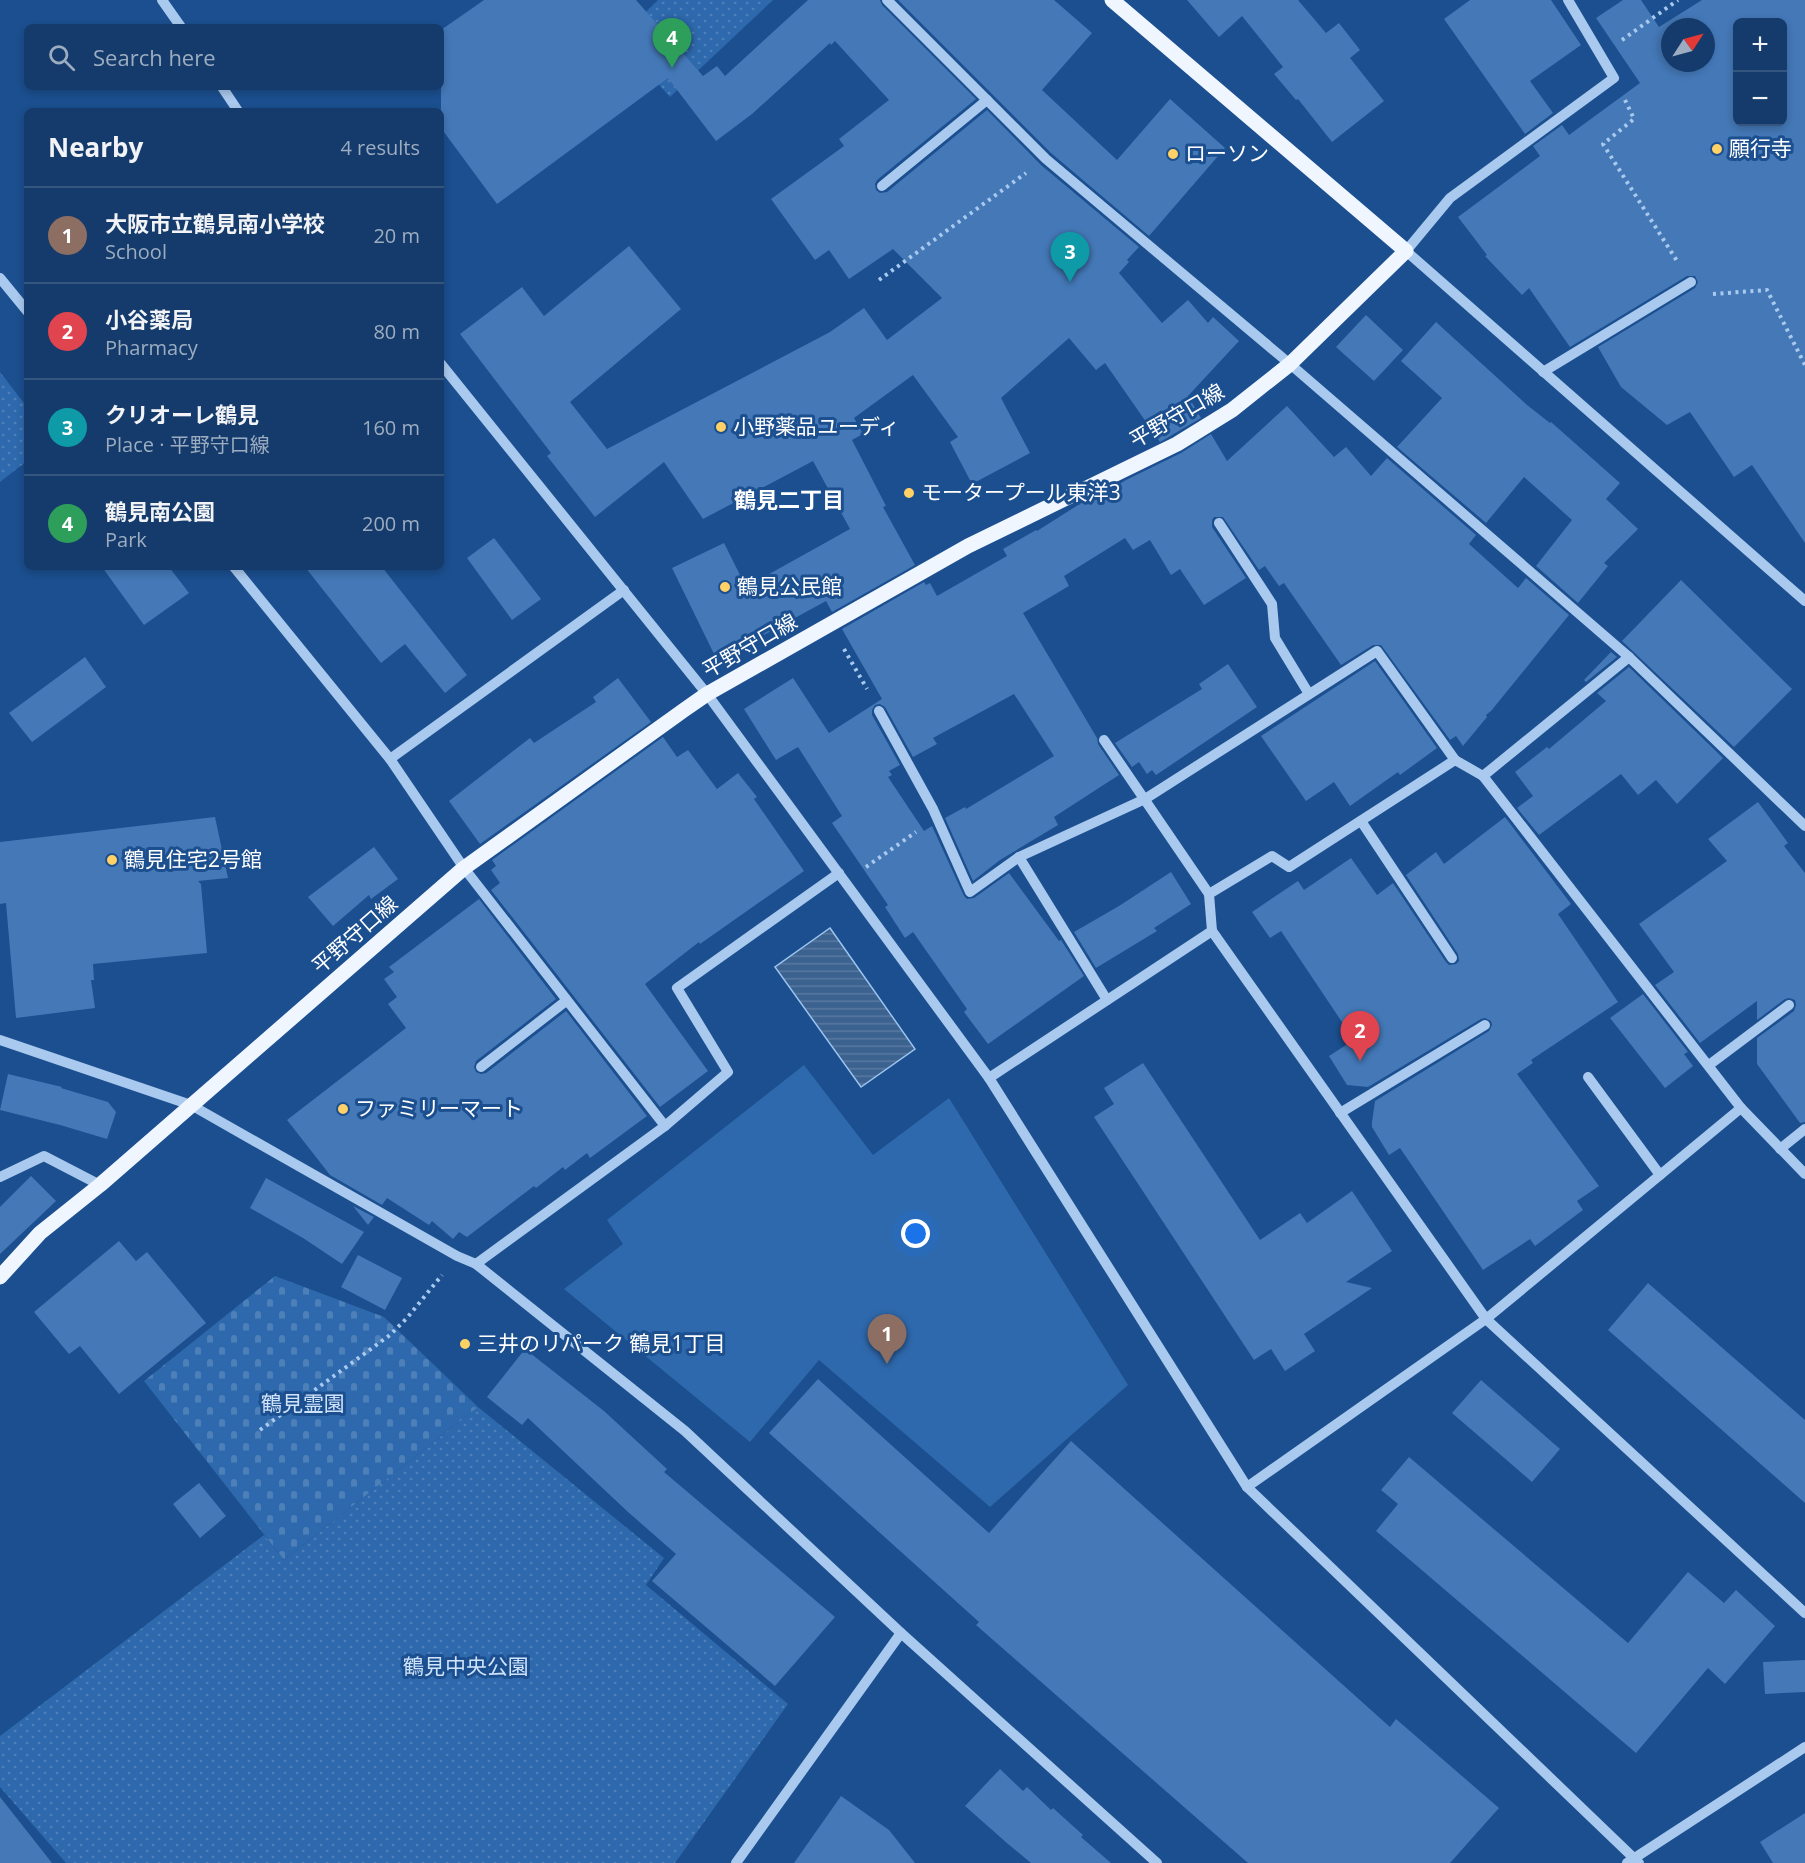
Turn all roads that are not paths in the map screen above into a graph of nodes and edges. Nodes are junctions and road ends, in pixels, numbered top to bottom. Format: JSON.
{"nodes":[{"id":1,"x":162,"y":0,"type":"edge"},
{"id":2,"x":887,"y":0,"type":"edge"},
{"id":3,"x":1112,"y":0,"type":"edge"},
{"id":4,"x":1568,"y":0,"type":"edge"},
{"id":5,"x":179,"y":24,"type":"edge"},
{"id":6,"x":224,"y":90,"type":"edge"},
{"id":7,"x":987,"y":100,"type":"junction"},
{"id":8,"x":236,"y":108,"type":"edge"},
{"id":9,"x":882,"y":186,"type":"dead end"},
{"id":10,"x":1406,"y":251,"type":"junction"},
{"id":11,"x":0,"y":278,"type":"edge"},
{"id":12,"x":1691,"y":282,"type":"road end"},
{"id":13,"x":24,"y":307,"type":"edge"},
{"id":14,"x":1290,"y":364,"type":"junction"},
{"id":15,"x":444,"y":368,"type":"edge"},
{"id":16,"x":1543,"y":372,"type":"junction"},
{"id":17,"x":1219,"y":523,"type":"dead end"},
{"id":18,"x":236,"y":570,"type":"edge"},
{"id":19,"x":624,"y":590,"type":"junction"},
{"id":20,"x":1805,"y":601,"type":"edge"},
{"id":21,"x":1629,"y":657,"type":"junction"},
{"id":22,"x":707,"y":694,"type":"junction"},
{"id":23,"x":1309,"y":694,"type":"junction"},
{"id":24,"x":879,"y":711,"type":"road end"},
{"id":25,"x":1104,"y":740,"type":"dead end"},
{"id":26,"x":390,"y":759,"type":"junction"},
{"id":27,"x":1455,"y":760,"type":"junction"},
{"id":28,"x":1483,"y":776,"type":"junction"},
{"id":29,"x":1144,"y":799,"type":"junction"},
{"id":30,"x":1360,"y":821,"type":"junction"},
{"id":31,"x":1805,"y":826,"type":"edge"},
{"id":32,"x":1019,"y":857,"type":"junction"},
{"id":33,"x":464,"y":868,"type":"junction"},
{"id":34,"x":842,"y":877,"type":"junction"},
{"id":35,"x":1209,"y":894,"type":"junction"},
{"id":36,"x":1212,"y":931,"type":"junction"},
{"id":37,"x":1452,"y":958,"type":"dead end"},
{"id":38,"x":1107,"y":1000,"type":"junction"},
{"id":39,"x":566,"y":1001,"type":"junction"},
{"id":40,"x":1789,"y":1005,"type":"dead end"},
{"id":41,"x":1485,"y":1025,"type":"dead end"},
{"id":42,"x":0,"y":1040,"type":"edge"},
{"id":43,"x":1708,"y":1065,"type":"junction"},
{"id":44,"x":481,"y":1067,"type":"dead end"},
{"id":45,"x":1588,"y":1077,"type":"dead end"},
{"id":46,"x":989,"y":1078,"type":"junction"},
{"id":47,"x":191,"y":1105,"type":"junction"},
{"id":48,"x":1741,"y":1108,"type":"junction"},
{"id":49,"x":1340,"y":1113,"type":"junction"},
{"id":50,"x":665,"y":1126,"type":"junction"},
{"id":51,"x":1805,"y":1129,"type":"edge"},
{"id":52,"x":1780,"y":1149,"type":"junction"},
{"id":53,"x":1805,"y":1174,"type":"edge"},
{"id":54,"x":1660,"y":1175,"type":"junction"},
{"id":55,"x":0,"y":1177,"type":"edge"},
{"id":56,"x":100,"y":1185,"type":"junction"},
{"id":57,"x":476,"y":1264,"type":"junction"},
{"id":58,"x":0,"y":1277,"type":"edge"},
{"id":59,"x":1486,"y":1319,"type":"junction"},
{"id":60,"x":1247,"y":1487,"type":"junction"},
{"id":61,"x":1805,"y":1613,"type":"edge"},
{"id":62,"x":901,"y":1633,"type":"junction"},
{"id":63,"x":1805,"y":1747,"type":"edge"},
{"id":64,"x":1633,"y":1862,"type":"edge"},
{"id":65,"x":736,"y":1863,"type":"edge"},
{"id":66,"x":1157,"y":1863,"type":"edge"}],
"edges":[{"from":1,"to":5,"type":"street"},
{"from":2,"to":7,"type":"street"},
{"from":3,"to":10,"type":"main road"},
{"from":4,"to":10,"type":"street"},
{"from":6,"to":8,"type":"street"},
{"from":7,"to":9,"type":"street"},
{"from":7,"to":14,"type":"street"},
{"from":10,"to":14,"type":"main road","name":"平野守口線"},
{"from":10,"to":16,"type":"street"},
{"from":11,"to":13,"type":"street"},
{"from":12,"to":16,"type":"street"},
{"from":14,"to":21,"type":"street"},
{"from":14,"to":22,"type":"main road","name":"平野守口線"},
{"from":15,"to":19,"type":"street"},
{"from":16,"to":20,"type":"street"},
{"from":17,"to":23,"type":"street"},
{"from":18,"to":26,"type":"street"},
{"from":19,"to":22,"type":"street"},
{"from":19,"to":26,"type":"street"},
{"from":21,"to":28,"type":"street"},
{"from":21,"to":31,"type":"street"},
{"from":22,"to":33,"type":"main road","name":"平野守口線"},
{"from":22,"to":34,"type":"street"},
{"from":23,"to":27,"type":"street"},
{"from":23,"to":29,"type":"street"},
{"from":24,"to":32,"type":"street"},
{"from":25,"to":29,"type":"street"},
{"from":26,"to":33,"type":"street"},
{"from":27,"to":28,"type":"street"},
{"from":27,"to":30,"type":"street"},
{"from":28,"to":43,"type":"street"},
{"from":29,"to":32,"type":"street"},
{"from":29,"to":35,"type":"street"},
{"from":30,"to":35,"type":"street"},
{"from":30,"to":37,"type":"street"},
{"from":32,"to":38,"type":"street"},
{"from":33,"to":39,"type":"street"},
{"from":33,"to":47,"type":"main road","name":"平野守口線"},
{"from":34,"to":46,"type":"street"},
{"from":34,"to":50,"type":"street"},
{"from":35,"to":36,"type":"street"},
{"from":36,"to":38,"type":"street"},
{"from":36,"to":49,"type":"street"},
{"from":38,"to":46,"type":"street"},
{"from":39,"to":44,"type":"street"},
{"from":39,"to":50,"type":"street"},
{"from":40,"to":43,"type":"street"},
{"from":41,"to":49,"type":"street"},
{"from":42,"to":47,"type":"street"},
{"from":43,"to":48,"type":"street"},
{"from":45,"to":54,"type":"street"},
{"from":46,"to":60,"type":"street"},
{"from":47,"to":56,"type":"main road","name":"平野守口線"},
{"from":47,"to":57,"type":"street"},
{"from":48,"to":52,"type":"street"},
{"from":48,"to":54,"type":"street"},
{"from":49,"to":59,"type":"street"},
{"from":50,"to":57,"type":"street"},
{"from":51,"to":52,"type":"street"},
{"from":52,"to":53,"type":"street"},
{"from":54,"to":59,"type":"street"},
{"from":55,"to":56,"type":"street"},
{"from":56,"to":58,"type":"main road","name":"平野守口線"},
{"from":57,"to":62,"type":"street"},
{"from":59,"to":60,"type":"street"},
{"from":59,"to":61,"type":"street"},
{"from":60,"to":64,"type":"street"},
{"from":62,"to":65,"type":"street"},
{"from":62,"to":66,"type":"street"},
{"from":63,"to":64,"type":"street"}]}
